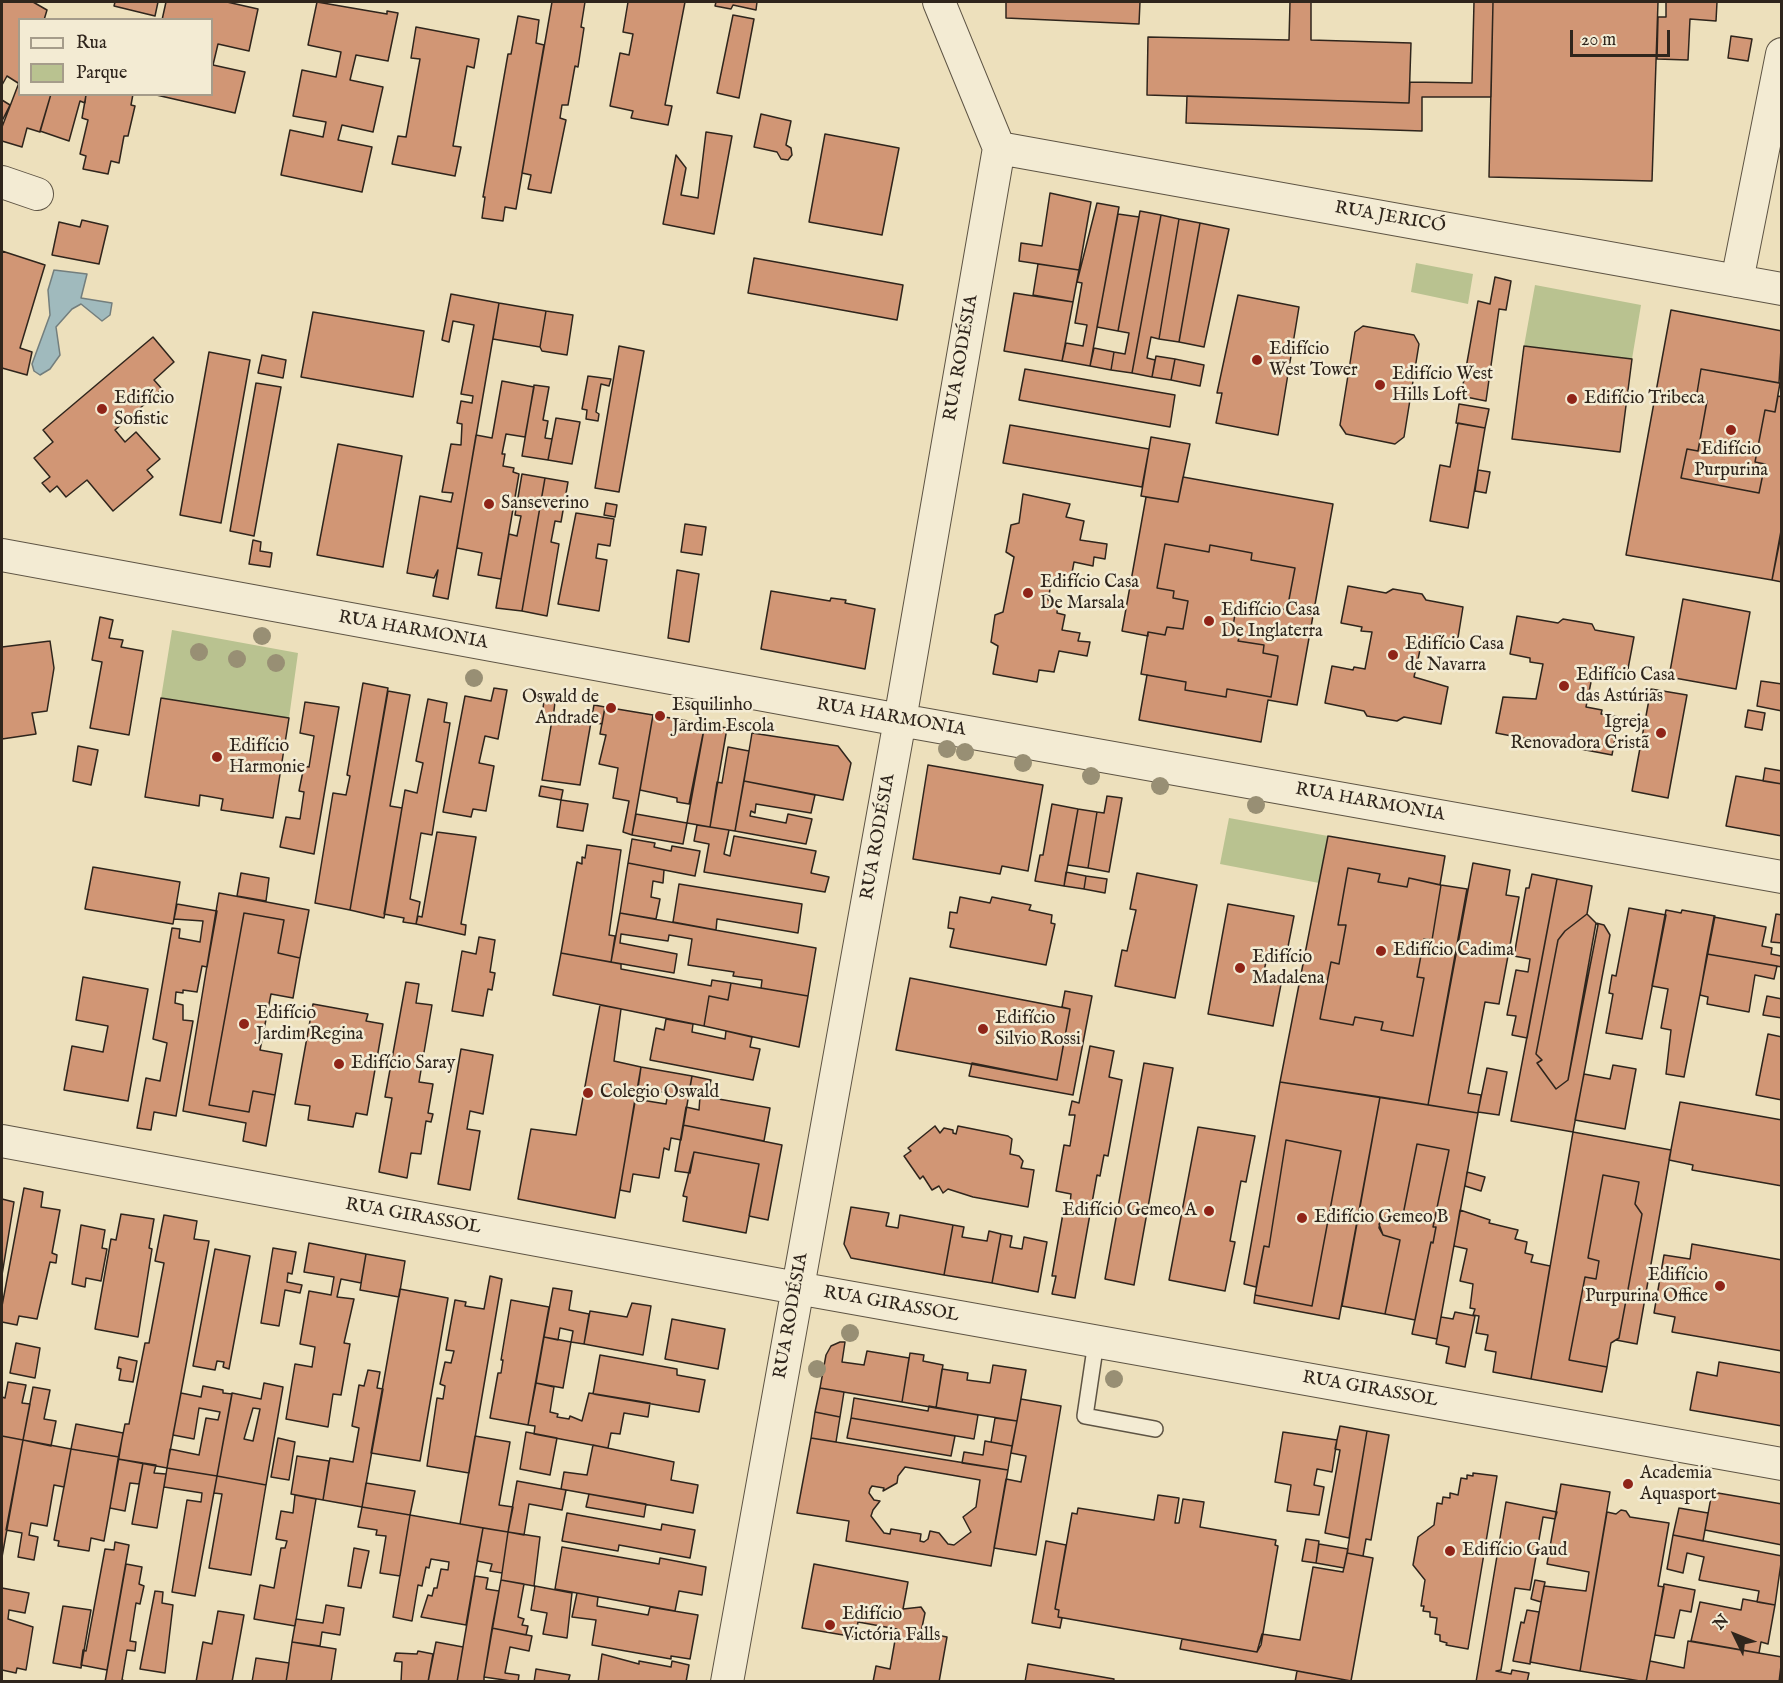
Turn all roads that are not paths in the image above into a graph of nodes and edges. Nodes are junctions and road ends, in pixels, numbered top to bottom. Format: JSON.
{"nodes":[{"id":1,"x":939,"y":2,"type":"edge"},
{"id":2,"x":1782,"y":54,"type":"edge"},
{"id":3,"x":999,"y":148,"type":"junction"},
{"id":4,"x":2,"y":182,"type":"edge"},
{"id":5,"x":37,"y":194,"type":"dead end"},
{"id":6,"x":1737,"y":281,"type":"junction"},
{"id":7,"x":1782,"y":289,"type":"edge"},
{"id":8,"x":7,"y":563,"type":"edge"},
{"id":9,"x":900,"y":720,"type":"junction"},
{"id":10,"x":1782,"y":877,"type":"edge"},
{"id":11,"x":2,"y":1142,"type":"edge"},
{"id":12,"x":797,"y":1288,"type":"junction"},
{"id":13,"x":1096,"y":1342,"type":"junction"},
{"id":14,"x":1155,"y":1430,"type":"dead end"},
{"id":15,"x":1782,"y":1464,"type":"edge"},
{"id":16,"x":727,"y":1682,"type":"edge"}],
"edges":[{"from":1,"to":3,"type":"street"},
{"from":2,"to":6,"type":"street"},
{"from":3,"to":6,"type":"street","name":"RUA JERICÓ"},
{"from":3,"to":9,"type":"street","name":"RUA RODÉSIA"},
{"from":4,"to":5,"type":"street"},
{"from":6,"to":7,"type":"street","name":"RUA JERICÓ"},
{"from":8,"to":9,"type":"street","name":"RUA HARMONIA"},
{"from":9,"to":10,"type":"street","name":"RUA HARMONIA"},
{"from":9,"to":12,"type":"street","name":"RUA RODÉSIA"},
{"from":11,"to":12,"type":"street","name":"RUA GIRASSOL"},
{"from":12,"to":13,"type":"street","name":"RUA GIRASSOL"},
{"from":12,"to":16,"type":"street","name":"RUA RODÉSIA"},
{"from":13,"to":14,"type":"lane"},
{"from":13,"to":15,"type":"street","name":"RUA GIRASSOL"}]}
